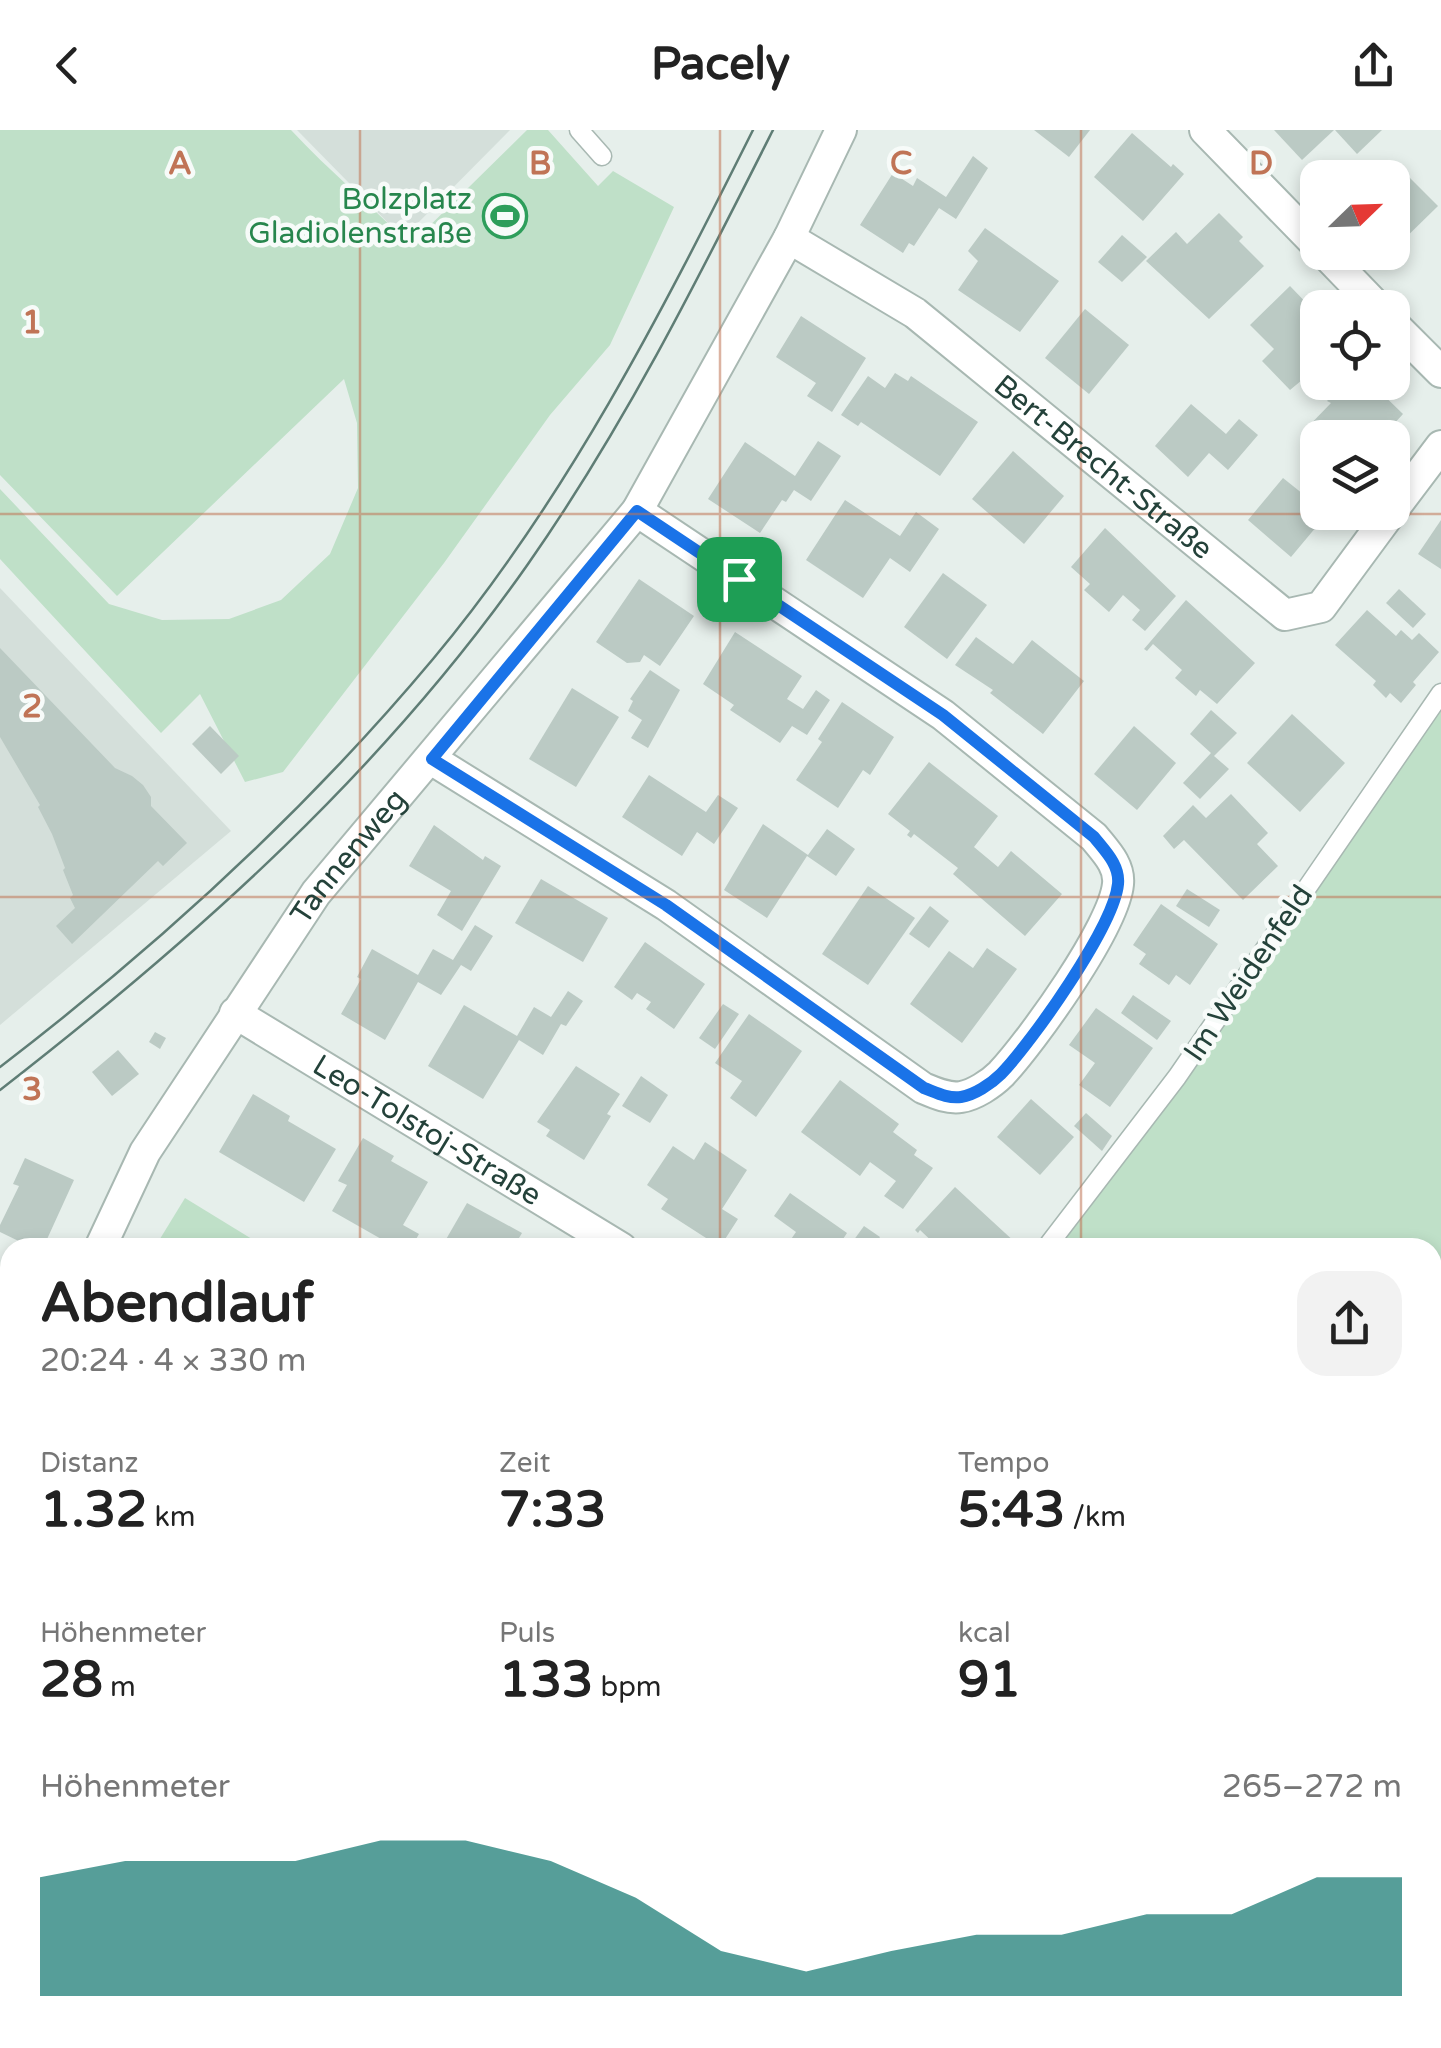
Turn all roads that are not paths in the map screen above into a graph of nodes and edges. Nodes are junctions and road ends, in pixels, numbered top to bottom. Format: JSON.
{"nodes":[{"id":1,"x":579,"y":130,"type":"edge"},
{"id":2,"x":841,"y":130,"type":"edge"},
{"id":3,"x":1205,"y":130,"type":"edge"},
{"id":4,"x":602,"y":156,"type":"dead end"},
{"id":5,"x":1300,"y":228,"type":"edge"},
{"id":6,"x":789,"y":238,"type":"junction"},
{"id":7,"x":1341,"y":270,"type":"edge"},
{"id":8,"x":1361,"y":290,"type":"edge"},
{"id":9,"x":1410,"y":341,"type":"edge"},
{"id":10,"x":1441,"y":372,"type":"edge"},
{"id":11,"x":1441,"y":446,"type":"edge"},
{"id":12,"x":1410,"y":488,"type":"edge"},
{"id":13,"x":637,"y":511,"type":"junction"},
{"id":14,"x":1379,"y":530,"type":"edge"},
{"id":15,"x":1441,"y":693,"type":"edge"},
{"id":16,"x":432,"y":759,"type":"junction"},
{"id":17,"x":235,"y":1014,"type":"junction"},
{"id":18,"x":105,"y":1238,"type":"edge"},
{"id":19,"x":605,"y":1238,"type":"edge"},
{"id":20,"x":1054,"y":1238,"type":"edge"}],
"edges":[{"from":1,"to":4,"type":"lane"},
{"from":2,"to":6,"type":"street","name":"Tannenweg"},
{"from":3,"to":5,"type":"street"},
{"from":6,"to":13,"type":"street","name":"Tannenweg"},
{"from":6,"to":14,"type":"street","name":"Bert-Brecht-Straße"},
{"from":7,"to":8,"type":"street"},
{"from":9,"to":10,"type":"street"},
{"from":11,"to":12,"type":"street","name":"Bert-Brecht-Straße"},
{"from":13,"to":16,"type":"street","name":"Tannenweg"},
{"from":13,"to":16,"type":"street"},
{"from":15,"to":20,"type":"lane","name":"Im Weidenfeld"},
{"from":16,"to":17,"type":"street","name":"Tannenweg"},
{"from":17,"to":18,"type":"street","name":"Tannenweg"},
{"from":17,"to":19,"type":"street","name":"Leo-Tolstoj-Straße"}]}
